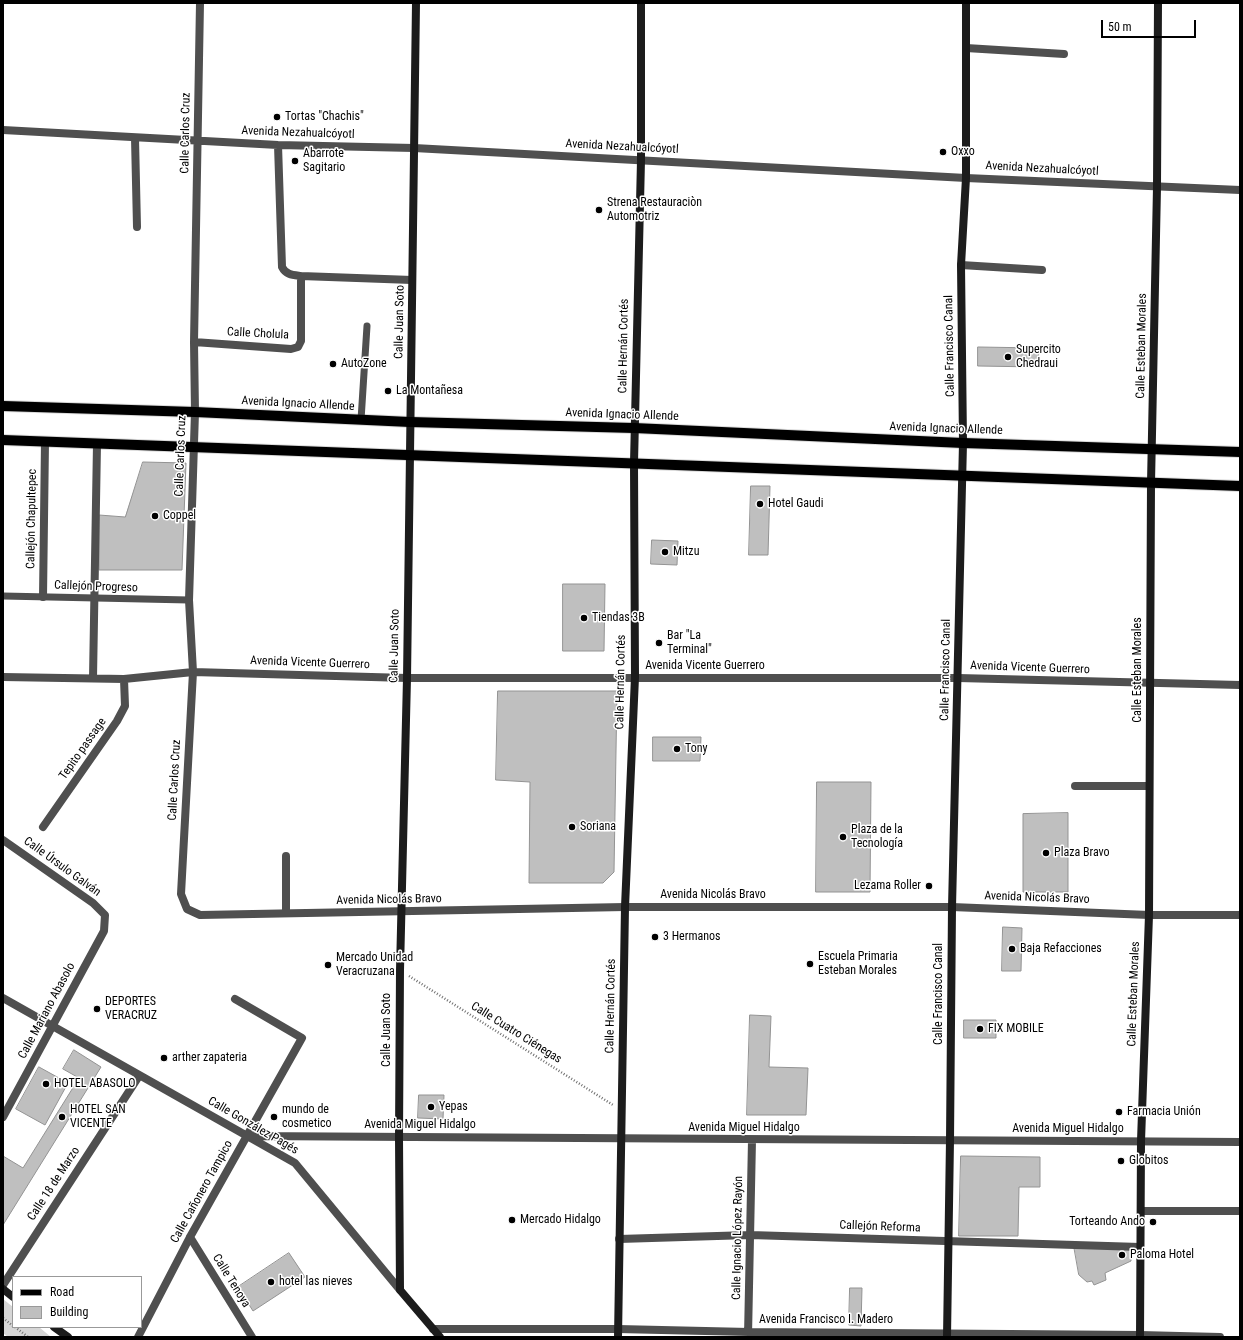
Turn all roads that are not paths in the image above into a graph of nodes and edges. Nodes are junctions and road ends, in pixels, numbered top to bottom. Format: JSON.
{"nodes":[{"id":1,"x":200,"y":3,"type":"edge"},
{"id":2,"x":416,"y":3,"type":"edge"},
{"id":3,"x":641,"y":3,"type":"edge"},
{"id":4,"x":966,"y":3,"type":"edge"},
{"id":5,"x":1158,"y":3,"type":"edge"},
{"id":6,"x":966,"y":48,"type":"junction"},
{"id":7,"x":1064,"y":54,"type":"dead end"},
{"id":8,"x":3,"y":130,"type":"edge"},
{"id":9,"x":136,"y":138,"type":"junction"},
{"id":10,"x":197,"y":142,"type":"junction"},
{"id":11,"x":278,"y":145,"type":"junction"},
{"id":12,"x":414,"y":148,"type":"junction"},
{"id":13,"x":640,"y":160,"type":"junction"},
{"id":14,"x":966,"y":178,"type":"junction"},
{"id":15,"x":1157,"y":187,"type":"junction"},
{"id":16,"x":1240,"y":190,"type":"edge"},
{"id":17,"x":137,"y":226,"type":"dead end"},
{"id":18,"x":961,"y":265,"type":"junction"},
{"id":19,"x":1042,"y":270,"type":"dead end"},
{"id":20,"x":301,"y":276,"type":"junction"},
{"id":21,"x":412,"y":280,"type":"junction"},
{"id":22,"x":367,"y":326,"type":"dead end"},
{"id":23,"x":194,"y":342,"type":"junction"},
{"id":24,"x":3,"y":406,"type":"edge"},
{"id":25,"x":195,"y":412,"type":"junction"},
{"id":26,"x":361,"y":420,"type":"junction"},
{"id":27,"x":410,"y":422,"type":"junction"},
{"id":28,"x":634,"y":428,"type":"junction"},
{"id":29,"x":3,"y":440,"type":"edge"},
{"id":30,"x":45,"y":442,"type":"junction"},
{"id":31,"x":963,"y":443,"type":"junction"},
{"id":32,"x":97,"y":444,"type":"junction"},
{"id":33,"x":194,"y":447,"type":"junction"},
{"id":34,"x":1152,"y":449,"type":"junction"},
{"id":35,"x":1240,"y":452,"type":"edge"},
{"id":36,"x":409,"y":454,"type":"junction"},
{"id":37,"x":634,"y":463,"type":"junction"},
{"id":38,"x":961,"y":477,"type":"junction"},
{"id":39,"x":1151,"y":482,"type":"junction"},
{"id":40,"x":1240,"y":486,"type":"edge"},
{"id":41,"x":3,"y":596,"type":"edge"},
{"id":42,"x":43,"y":597,"type":"junction"},
{"id":43,"x":95,"y":598,"type":"junction"},
{"id":44,"x":189,"y":600,"type":"junction"},
{"id":45,"x":193,"y":672,"type":"junction"},
{"id":46,"x":3,"y":677,"type":"edge"},
{"id":47,"x":93,"y":678,"type":"junction"},
{"id":48,"x":407,"y":678,"type":"junction"},
{"id":49,"x":634,"y":678,"type":"junction"},
{"id":50,"x":958,"y":678,"type":"junction"},
{"id":51,"x":124,"y":679,"type":"junction"},
{"id":52,"x":1150,"y":683,"type":"junction"},
{"id":53,"x":1240,"y":685,"type":"edge"},
{"id":54,"x":1075,"y":786,"type":"dead end"},
{"id":55,"x":1149,"y":786,"type":"junction"},
{"id":56,"x":44,"y":827,"type":"dead end"},
{"id":57,"x":3,"y":840,"type":"edge"},
{"id":58,"x":286,"y":856,"type":"dead end"},
{"id":59,"x":625,"y":907,"type":"junction"},
{"id":60,"x":952,"y":907,"type":"junction"},
{"id":61,"x":187,"y":909,"type":"joint"},
{"id":62,"x":402,"y":911,"type":"junction"},
{"id":63,"x":286,"y":914,"type":"junction"},
{"id":64,"x":105,"y":915,"type":"joint"},
{"id":65,"x":1149,"y":915,"type":"junction"},
{"id":66,"x":1240,"y":915,"type":"edge"},
{"id":67,"x":3,"y":998,"type":"edge"},
{"id":68,"x":235,"y":999,"type":"dead end"},
{"id":69,"x":52,"y":1027,"type":"junction"},
{"id":70,"x":139,"y":1076,"type":"junction"},
{"id":71,"x":3,"y":1117,"type":"edge"},
{"id":72,"x":248,"y":1136,"type":"junction"},
{"id":73,"x":399,"y":1137,"type":"junction"},
{"id":74,"x":621,"y":1138,"type":"junction"},
{"id":75,"x":752,"y":1140,"type":"junction"},
{"id":76,"x":950,"y":1140,"type":"junction"},
{"id":77,"x":1141,"y":1141,"type":"junction"},
{"id":78,"x":1240,"y":1142,"type":"edge"},
{"id":79,"x":1141,"y":1211,"type":"junction"},
{"id":80,"x":1240,"y":1211,"type":"edge"},
{"id":81,"x":750,"y":1234,"type":"junction"},
{"id":82,"x":190,"y":1237,"type":"junction"},
{"id":83,"x":619,"y":1239,"type":"junction"},
{"id":84,"x":949,"y":1241,"type":"junction"},
{"id":85,"x":1140,"y":1247,"type":"junction"},
{"id":86,"x":3,"y":1285,"type":"edge"},
{"id":87,"x":3,"y":1289,"type":"edge"},
{"id":88,"x":400,"y":1290,"type":"junction"},
{"id":89,"x":12,"y":1296,"type":"edge"},
{"id":90,"x":55,"y":1328,"type":"edge"},
{"id":91,"x":433,"y":1329,"type":"junction"},
{"id":92,"x":505,"y":1333,"type":"edge"},
{"id":93,"x":556,"y":1333,"type":"edge"},
{"id":94,"x":618,"y":1333,"type":"edge"},
{"id":95,"x":749,"y":1335,"type":"edge"},
{"id":96,"x":898,"y":1335,"type":"edge"},
{"id":97,"x":947,"y":1335,"type":"edge"},
{"id":98,"x":1007,"y":1336,"type":"edge"},
{"id":99,"x":1140,"y":1336,"type":"edge"},
{"id":100,"x":68,"y":1337,"type":"edge"},
{"id":101,"x":138,"y":1337,"type":"edge"},
{"id":102,"x":252,"y":1337,"type":"edge"},
{"id":103,"x":440,"y":1337,"type":"edge"},
{"id":104,"x":1220,"y":1337,"type":"edge"}],
"edges":[{"from":1,"to":10,"type":"street","name":"Calle Carlos Cruz"},
{"from":2,"to":12,"type":"main road","name":"Calle Juan Soto"},
{"from":3,"to":13,"type":"main road","name":"Calle Hernán Cortés"},
{"from":4,"to":6,"type":"main road","name":"Calle Francisco Canal"},
{"from":5,"to":15,"type":"main road","name":"Calle Esteban Morales"},
{"from":6,"to":7,"type":"street"},
{"from":6,"to":14,"type":"main road","name":"Calle Francisco Canal"},
{"from":8,"to":9,"type":"street","name":"Avenida Nezahualcóyotl"},
{"from":9,"to":10,"type":"street","name":"Avenida Nezahualcóyotl"},
{"from":9,"to":17,"type":"street"},
{"from":10,"to":11,"type":"street","name":"Avenida Nezahualcóyotl"},
{"from":10,"to":23,"type":"street","name":"Calle Carlos Cruz"},
{"from":11,"to":12,"type":"street","name":"Avenida Nezahualcóyotl"},
{"from":11,"to":20,"type":"street"},
{"from":12,"to":13,"type":"street","name":"Avenida Nezahualcóyotl"},
{"from":12,"to":21,"type":"main road","name":"Calle Juan Soto"},
{"from":13,"to":14,"type":"street","name":"Avenida Nezahualcóyotl"},
{"from":13,"to":28,"type":"main road","name":"Calle Hernán Cortés"},
{"from":14,"to":15,"type":"street","name":"Avenida Nezahualcóyotl"},
{"from":14,"to":18,"type":"main road","name":"Calle Francisco Canal"},
{"from":15,"to":16,"type":"street","name":"Avenida Nezahualcóyotl"},
{"from":15,"to":34,"type":"main road","name":"Calle Esteban Morales"},
{"from":18,"to":19,"type":"street"},
{"from":18,"to":31,"type":"main road","name":"Calle Francisco Canal"},
{"from":20,"to":21,"type":"street"},
{"from":20,"to":23,"type":"street","name":"Calle Cholula"},
{"from":21,"to":27,"type":"main road","name":"Calle Juan Soto"},
{"from":22,"to":26,"type":"lane"},
{"from":23,"to":25,"type":"street","name":"Calle Carlos Cruz"},
{"from":24,"to":25,"type":"main road","name":"Avenida Ignacio Allende"},
{"from":25,"to":26,"type":"main road","name":"Avenida Ignacio Allende"},
{"from":25,"to":33,"type":"street","name":"Calle Carlos Cruz"},
{"from":26,"to":27,"type":"main road","name":"Avenida Ignacio Allende"},
{"from":27,"to":28,"type":"main road","name":"Avenida Ignacio Allende"},
{"from":27,"to":36,"type":"main road","name":"Calle Juan Soto"},
{"from":28,"to":31,"type":"main road","name":"Avenida Ignacio Allende"},
{"from":28,"to":37,"type":"main road","name":"Calle Hernán Cortés"},
{"from":29,"to":30,"type":"main road"},
{"from":30,"to":32,"type":"main road"},
{"from":30,"to":42,"type":"street","name":"Callejón Chapultepec"},
{"from":31,"to":34,"type":"main road","name":"Avenida Ignacio Allende"},
{"from":31,"to":38,"type":"main road","name":"Calle Francisco Canal"},
{"from":32,"to":33,"type":"main road"},
{"from":32,"to":43,"type":"street"},
{"from":33,"to":36,"type":"main road"},
{"from":33,"to":44,"type":"street","name":"Calle Carlos Cruz"},
{"from":34,"to":35,"type":"main road","name":"Avenida Ignacio Allende"},
{"from":34,"to":39,"type":"main road","name":"Calle Esteban Morales"},
{"from":36,"to":37,"type":"main road"},
{"from":36,"to":48,"type":"main road","name":"Calle Juan Soto"},
{"from":37,"to":38,"type":"main road"},
{"from":37,"to":49,"type":"main road","name":"Calle Hernán Cortés"},
{"from":38,"to":39,"type":"main road"},
{"from":38,"to":50,"type":"main road","name":"Calle Francisco Canal"},
{"from":39,"to":40,"type":"main road"},
{"from":39,"to":52,"type":"main road","name":"Calle Esteban Morales"},
{"from":41,"to":42,"type":"lane","name":"Callejón Progreso"},
{"from":42,"to":43,"type":"lane","name":"Callejón Progreso"},
{"from":43,"to":44,"type":"lane","name":"Callejón Progreso"},
{"from":43,"to":47,"type":"street"},
{"from":44,"to":45,"type":"street","name":"Calle Carlos Cruz"},
{"from":45,"to":48,"type":"street","name":"Avenida Vicente Guerrero"},
{"from":45,"to":51,"type":"street","name":"Avenida Vicente Guerrero"},
{"from":45,"to":61,"type":"street","name":"Calle Carlos Cruz"},
{"from":46,"to":47,"type":"street","name":"Avenida Vicente Guerrero"},
{"from":47,"to":51,"type":"street","name":"Avenida Vicente Guerrero"},
{"from":48,"to":49,"type":"street","name":"Avenida Vicente Guerrero"},
{"from":48,"to":62,"type":"main road","name":"Calle Juan Soto"},
{"from":49,"to":50,"type":"street","name":"Avenida Vicente Guerrero"},
{"from":49,"to":59,"type":"main road","name":"Calle Hernán Cortés"},
{"from":50,"to":52,"type":"street","name":"Avenida Vicente Guerrero"},
{"from":50,"to":60,"type":"main road","name":"Calle Francisco Canal"},
{"from":51,"to":56,"type":"street","name":"Tepito passage"},
{"from":52,"to":53,"type":"street","name":"Avenida Vicente Guerrero"},
{"from":52,"to":55,"type":"main road","name":"Calle Esteban Morales"},
{"from":54,"to":55,"type":"street"},
{"from":55,"to":65,"type":"main road","name":"Calle Esteban Morales"},
{"from":57,"to":64,"type":"street","name":"Calle Úrsulo Galván"},
{"from":58,"to":63,"type":"street"},
{"from":59,"to":60,"type":"street","name":"Avenida Nicolás Bravo"},
{"from":59,"to":62,"type":"street","name":"Avenida Nicolás Bravo"},
{"from":59,"to":74,"type":"main road","name":"Calle Hernán Cortés"},
{"from":60,"to":65,"type":"street","name":"Avenida Nicolás Bravo"},
{"from":60,"to":76,"type":"main road","name":"Calle Francisco Canal"},
{"from":61,"to":63,"type":"street","name":"Avenida Nicolás Bravo"},
{"from":62,"to":63,"type":"street","name":"Avenida Nicolás Bravo"},
{"from":62,"to":73,"type":"main road","name":"Calle Juan Soto"},
{"from":64,"to":69,"type":"street","name":"Calle Mariano Abasolo"},
{"from":65,"to":66,"type":"street","name":"Avenida Nicolás Bravo"},
{"from":65,"to":77,"type":"main road","name":"Calle Esteban Morales"},
{"from":67,"to":69,"type":"street","name":"Calle González Pagés"},
{"from":68,"to":72,"type":"street","name":"Calle Cañonero Tampico"},
{"from":69,"to":70,"type":"street","name":"Calle González Pagés"},
{"from":69,"to":71,"type":"street","name":"Calle Mariano Abasolo"},
{"from":70,"to":72,"type":"street","name":"Calle González Pagés"},
{"from":70,"to":86,"type":"street","name":"Calle 18 de Marzo"},
{"from":72,"to":73,"type":"street","name":"Avenida Miguel Hidalgo"},
{"from":72,"to":82,"type":"street","name":"Calle Cañonero Tampico"},
{"from":72,"to":88,"type":"street","name":"Calle González Pagés"},
{"from":73,"to":74,"type":"street","name":"Avenida Miguel Hidalgo"},
{"from":73,"to":88,"type":"main road","name":"Calle Juan Soto"},
{"from":74,"to":75,"type":"street","name":"Avenida Miguel Hidalgo"},
{"from":74,"to":83,"type":"main road","name":"Calle Hernán Cortés"},
{"from":75,"to":76,"type":"street","name":"Avenida Miguel Hidalgo"},
{"from":75,"to":81,"type":"street","name":"Calle Ignacio López Rayón"},
{"from":76,"to":77,"type":"street","name":"Avenida Miguel Hidalgo"},
{"from":76,"to":84,"type":"main road","name":"Calle Francisco Canal"},
{"from":77,"to":78,"type":"street","name":"Avenida Miguel Hidalgo"},
{"from":77,"to":79,"type":"main road","name":"Calle Esteban Morales"},
{"from":79,"to":80,"type":"street"},
{"from":79,"to":85,"type":"main road","name":"Calle Esteban Morales"},
{"from":81,"to":83,"type":"street","name":"Callejón Reforma"},
{"from":81,"to":84,"type":"street","name":"Callejón Reforma"},
{"from":81,"to":95,"type":"street","name":"Calle Ignacio López Rayón"},
{"from":82,"to":101,"type":"street","name":"Calle Cañonero Tampico"},
{"from":82,"to":102,"type":"street","name":"Calle Tenoya"},
{"from":83,"to":94,"type":"main road","name":"Calle Hernán Cortés"},
{"from":84,"to":85,"type":"street","name":"Callejón Reforma"},
{"from":84,"to":97,"type":"main road","name":"Calle Francisco Canal"},
{"from":85,"to":99,"type":"main road","name":"Calle Esteban Morales"},
{"from":87,"to":89,"type":"main road"},
{"from":88,"to":91,"type":"main road","name":"Calle González Pagés"},
{"from":90,"to":100,"type":"main road"},
{"from":91,"to":92,"type":"street","name":"Avenida Francisco I. Madero"},
{"from":91,"to":103,"type":"main road","name":"Calle González Pagés"},
{"from":92,"to":93,"type":"street","name":"Avenida Francisco I. Madero"},
{"from":93,"to":94,"type":"street","name":"Avenida Francisco I. Madero"},
{"from":94,"to":95,"type":"street","name":"Avenida Francisco I. Madero"},
{"from":95,"to":96,"type":"street","name":"Avenida Francisco I. Madero"},
{"from":96,"to":97,"type":"street","name":"Avenida Francisco I. Madero"},
{"from":97,"to":98,"type":"street","name":"Avenida Francisco I. Madero"},
{"from":98,"to":99,"type":"street","name":"Avenida Francisco I. Madero"},
{"from":99,"to":104,"type":"street","name":"Avenida Francisco I. Madero"}]}
